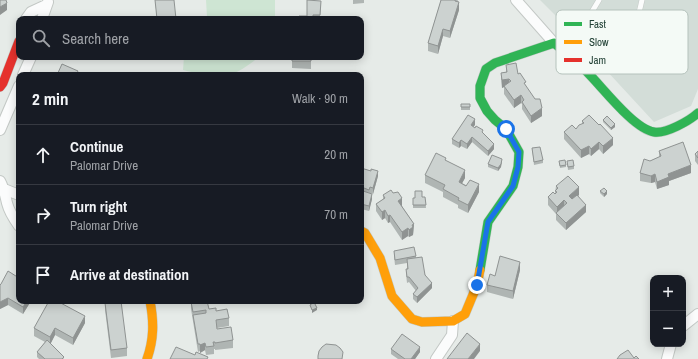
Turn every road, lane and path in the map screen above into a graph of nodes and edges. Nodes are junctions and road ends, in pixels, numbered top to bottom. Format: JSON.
{"nodes":[{"id":1,"x":516,"y":0,"type":"edge"},
{"id":2,"x":599,"y":0,"type":"edge"},
{"id":3,"x":642,"y":0,"type":"edge"},
{"id":4,"x":47,"y":3,"type":"edge"},
{"id":5,"x":593,"y":10,"type":"edge"},
{"id":6,"x":639,"y":10,"type":"edge"},
{"id":7,"x":28,"y":16,"type":"edge"},
{"id":8,"x":43,"y":16,"type":"edge"},
{"id":9,"x":554,"y":43,"type":"joint"},
{"id":10,"x":16,"y":49,"type":"edge"},
{"id":11,"x":30,"y":60,"type":"edge"},
{"id":12,"x":25,"y":72,"type":"edge"},
{"id":13,"x":589,"y":74,"type":"edge"},
{"id":14,"x":0,"y":86,"type":"edge"},
{"id":15,"x":16,"y":93,"type":"edge"},
{"id":16,"x":698,"y":113,"type":"edge"},
{"id":17,"x":0,"y":130,"type":"edge"},
{"id":18,"x":2,"y":185,"type":"edge"},
{"id":19,"x":16,"y":193,"type":"edge"},
{"id":20,"x":16,"y":221,"type":"edge"},
{"id":21,"x":364,"y":232,"type":"edge"},
{"id":22,"x":151,"y":304,"type":"edge"},
{"id":23,"x":698,"y":314,"type":"edge"},
{"id":24,"x":453,"y":322,"type":"junction"},
{"id":25,"x":686,"y":324,"type":"edge"},
{"id":26,"x":670,"y":347,"type":"edge"},
{"id":27,"x":148,"y":359,"type":"edge"},
{"id":28,"x":436,"y":359,"type":"edge"},
{"id":29,"x":667,"y":359,"type":"edge"}],
"edges":[{"from":1,"to":9,"type":"street"},
{"from":2,"to":5,"type":"lane"},
{"from":3,"to":6,"type":"lane"},
{"from":4,"to":7,"type":"street"},
{"from":4,"to":8,"type":"street"},
{"from":9,"to":24,"type":"street"},
{"from":10,"to":14,"type":"street"},
{"from":11,"to":12,"type":"street"},
{"from":13,"to":16,"type":"street"},
{"from":15,"to":17,"type":"street"},
{"from":18,"to":19,"type":"street"},
{"from":18,"to":20,"type":"street"},
{"from":21,"to":24,"type":"street"},
{"from":22,"to":27,"type":"street"},
{"from":23,"to":25,"type":"street"},
{"from":24,"to":28,"type":"street"},
{"from":26,"to":29,"type":"street"}]}
